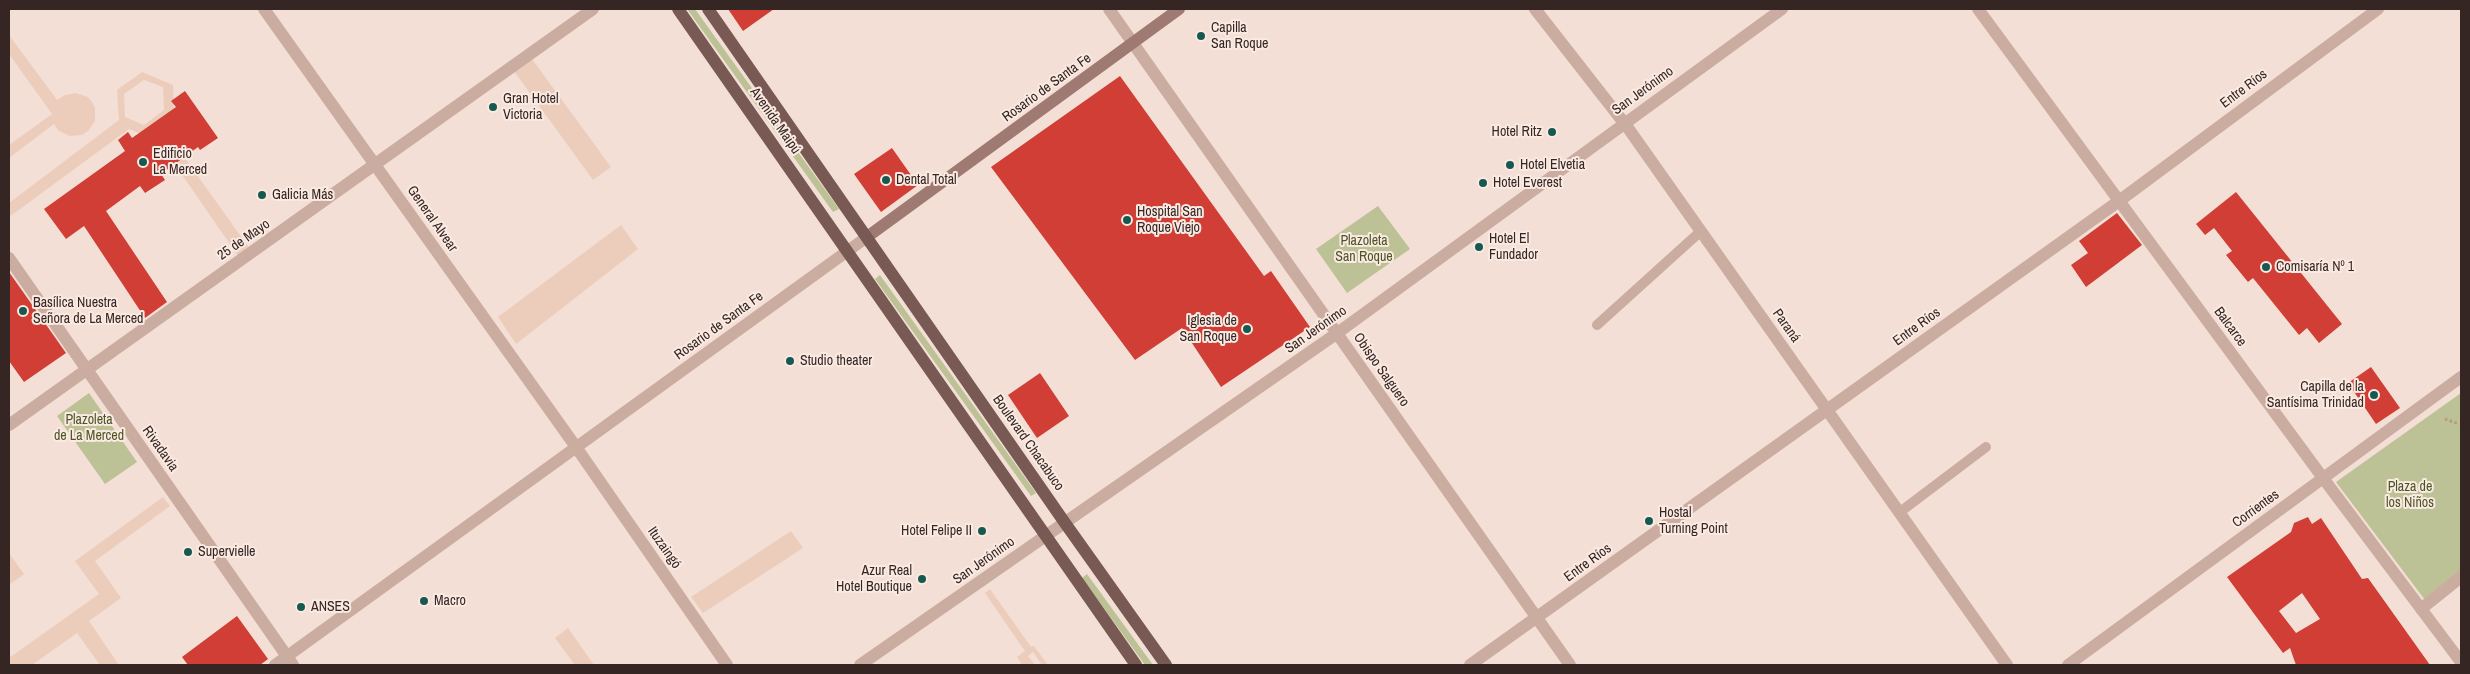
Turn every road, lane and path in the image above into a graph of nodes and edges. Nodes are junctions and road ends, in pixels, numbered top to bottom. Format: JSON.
{"nodes":[{"id":1,"x":264,"y":9,"type":"edge"},
{"id":2,"x":594,"y":9,"type":"edge"},
{"id":3,"x":678,"y":9,"type":"edge"},
{"id":4,"x":708,"y":9,"type":"edge"},
{"id":5,"x":1110,"y":9,"type":"edge"},
{"id":6,"x":1179,"y":9,"type":"edge"},
{"id":7,"x":1535,"y":9,"type":"edge"},
{"id":8,"x":1782,"y":9,"type":"edge"},
{"id":9,"x":1978,"y":9,"type":"edge"},
{"id":10,"x":2378,"y":9,"type":"edge"},
{"id":11,"x":1134,"y":42,"type":"junction"},
{"id":12,"x":1624,"y":124,"type":"junction"},
{"id":13,"x":375,"y":165,"type":"junction"},
{"id":14,"x":2119,"y":201,"type":"junction"},
{"id":15,"x":1701,"y":231,"type":"junction"},
{"id":16,"x":867,"y":238,"type":"junction"},
{"id":17,"x":848,"y":251,"type":"junction"},
{"id":18,"x":9,"y":258,"type":"edge"},
{"id":19,"x":1597,"y":325,"type":"dead end"},
{"id":20,"x":1336,"y":334,"type":"junction"},
{"id":21,"x":87,"y":369,"type":"junction"},
{"id":22,"x":2461,"y":378,"type":"edge"},
{"id":23,"x":1827,"y":410,"type":"junction"},
{"id":24,"x":2444,"y":420,"type":"dead end"},
{"id":25,"x":2459,"y":424,"type":"dead end"},
{"id":26,"x":9,"y":425,"type":"edge"},
{"id":27,"x":576,"y":447,"type":"junction"},
{"id":28,"x":1986,"y":447,"type":"dead end"},
{"id":29,"x":2323,"y":478,"type":"junction"},
{"id":30,"x":1900,"y":512,"type":"junction"},
{"id":31,"x":1065,"y":523,"type":"junction"},
{"id":32,"x":1046,"y":537,"type":"junction"},
{"id":33,"x":2461,"y":577,"type":"edge"},
{"id":34,"x":2421,"y":609,"type":"junction"},
{"id":35,"x":1537,"y":618,"type":"junction"},
{"id":36,"x":290,"y":661,"type":"edge"},
{"id":37,"x":2461,"y":662,"type":"edge"},
{"id":38,"x":275,"y":665,"type":"edge"},
{"id":39,"x":727,"y":665,"type":"edge"},
{"id":40,"x":860,"y":665,"type":"edge"},
{"id":41,"x":1136,"y":665,"type":"edge"},
{"id":42,"x":1166,"y":665,"type":"edge"},
{"id":43,"x":1470,"y":665,"type":"edge"},
{"id":44,"x":1570,"y":665,"type":"edge"},
{"id":45,"x":2007,"y":665,"type":"edge"},
{"id":46,"x":2068,"y":665,"type":"edge"}],
"edges":[{"from":1,"to":13,"type":"street","name":"General Alvear"},
{"from":2,"to":13,"type":"street","name":"25 de Mayo"},
{"from":3,"to":17,"type":"main road","name":"Avenida Maipú"},
{"from":4,"to":16,"type":"main road","name":"Avenida Maipú"},
{"from":5,"to":11,"type":"street","name":"Obispo Salguero"},
{"from":6,"to":11,"type":"street","name":"Rosario de Santa Fe"},
{"from":7,"to":12,"type":"street","name":"Paraná"},
{"from":8,"to":12,"type":"street","name":"San Jerónimo"},
{"from":9,"to":14,"type":"street","name":"Balcarce"},
{"from":10,"to":14,"type":"street","name":"Entre Ríos"},
{"from":11,"to":16,"type":"street","name":"Rosario de Santa Fe"},
{"from":11,"to":20,"type":"street","name":"Obispo Salguero"},
{"from":12,"to":15,"type":"street","name":"Paraná"},
{"from":12,"to":20,"type":"street","name":"San Jerónimo"},
{"from":13,"to":21,"type":"street","name":"25 de Mayo"},
{"from":13,"to":27,"type":"street","name":"General Alvear"},
{"from":14,"to":23,"type":"street","name":"Entre Ríos"},
{"from":14,"to":29,"type":"street","name":"Balcarce"},
{"from":15,"to":19,"type":"lane"},
{"from":15,"to":23,"type":"street","name":"Paraná"},
{"from":16,"to":17,"type":"street","name":"Rosario de Santa Fe"},
{"from":16,"to":31,"type":"main road","name":"Boulevard Chacabuco"},
{"from":17,"to":27,"type":"street","name":"Rosario de Santa Fe"},
{"from":17,"to":32,"type":"main road"},
{"from":18,"to":21,"type":"street","name":"Rivadavia"},
{"from":20,"to":31,"type":"street","name":"San Jerónimo"},
{"from":20,"to":35,"type":"street","name":"Obispo Salguero"},
{"from":21,"to":26,"type":"street","name":"25 de Mayo"},
{"from":21,"to":36,"type":"street","name":"Rivadavia"},
{"from":22,"to":29,"type":"street","name":"Corrientes"},
{"from":23,"to":30,"type":"street","name":"Paraná"},
{"from":23,"to":35,"type":"street","name":"Entre Ríos"},
{"from":24,"to":25,"type":"path"},
{"from":27,"to":36,"type":"street","name":"Rosario de Santa Fe"},
{"from":27,"to":39,"type":"street","name":"Ituzaingó"},
{"from":28,"to":30,"type":"lane"},
{"from":29,"to":34,"type":"street","name":"Balcarce"},
{"from":29,"to":46,"type":"street","name":"Corrientes"},
{"from":30,"to":45,"type":"street","name":"Paraná"},
{"from":31,"to":32,"type":"street","name":"San Jerónimo"},
{"from":31,"to":42,"type":"main road","name":"Boulevard Chacabuco"},
{"from":32,"to":40,"type":"street","name":"San Jerónimo"},
{"from":32,"to":41,"type":"main road"},
{"from":33,"to":34,"type":"street"},
{"from":34,"to":37,"type":"street","name":"Balcarce"},
{"from":35,"to":43,"type":"street","name":"Entre Ríos"},
{"from":35,"to":44,"type":"street","name":"Obispo Salguero"},
{"from":36,"to":38,"type":"street","name":"Rosario de Santa Fe"}]}
